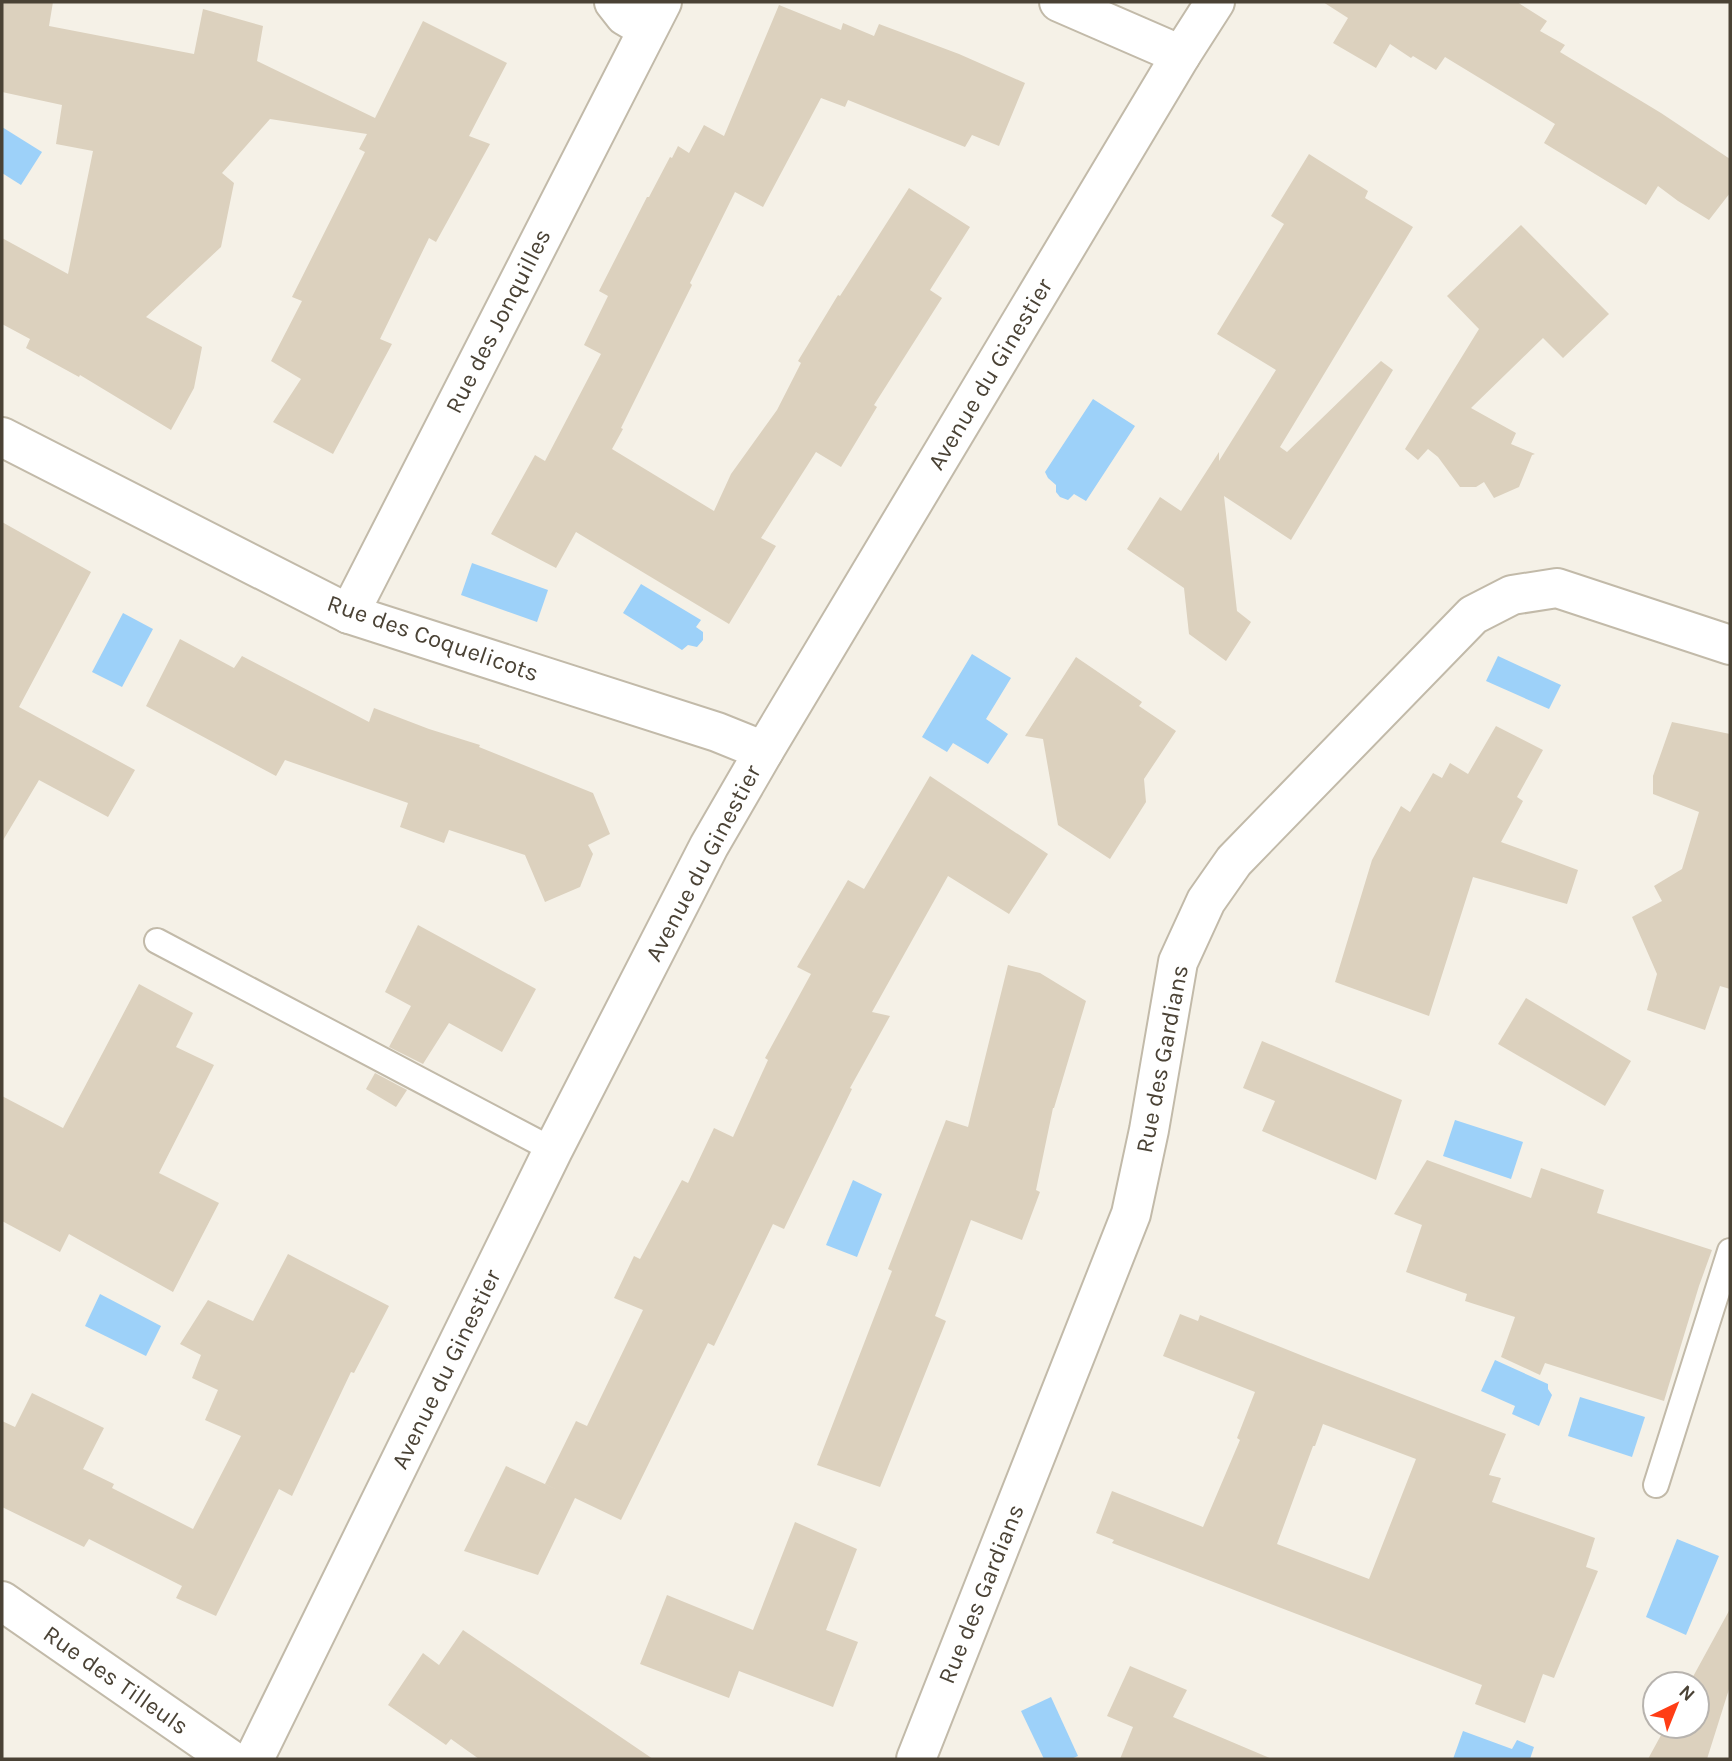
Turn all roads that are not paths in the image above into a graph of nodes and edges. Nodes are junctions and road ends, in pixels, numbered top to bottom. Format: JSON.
{"nodes":[{"id":1,"x":614,"y":2,"type":"edge"},
{"id":2,"x":1059,"y":2,"type":"edge"},
{"id":3,"x":1215,"y":2,"type":"edge"},
{"id":4,"x":654,"y":15,"type":"edge"},
{"id":5,"x":1181,"y":55,"type":"junction"},
{"id":6,"x":2,"y":436,"type":"edge"},
{"id":7,"x":349,"y":614,"type":"junction"},
{"id":8,"x":1730,"y":645,"type":"edge"},
{"id":9,"x":764,"y":751,"type":"junction"},
{"id":10,"x":158,"y":941,"type":"dead end"},
{"id":11,"x":553,"y":1150,"type":"junction"},
{"id":12,"x":1730,"y":1251,"type":"edge"},
{"id":13,"x":1656,"y":1485,"type":"dead end"},
{"id":14,"x":2,"y":1601,"type":"edge"},
{"id":15,"x":230,"y":1759,"type":"edge"},
{"id":16,"x":254,"y":1759,"type":"edge"},
{"id":17,"x":916,"y":1759,"type":"edge"}],
"edges":[{"from":1,"to":4,"type":"street","name":"Rue des Jonquilles"},
{"from":2,"to":5,"type":"street"},
{"from":3,"to":5,"type":"street","name":"Avenue du Ginestier"},
{"from":4,"to":7,"type":"street","name":"Rue des Jonquilles"},
{"from":5,"to":9,"type":"street","name":"Avenue du Ginestier"},
{"from":6,"to":7,"type":"street","name":"Rue des Coquelicots"},
{"from":7,"to":9,"type":"street","name":"Rue des Coquelicots"},
{"from":8,"to":17,"type":"street","name":"Rue des Gardians"},
{"from":9,"to":11,"type":"street","name":"Avenue du Ginestier"},
{"from":10,"to":11,"type":"lane"},
{"from":11,"to":16,"type":"street","name":"Avenue du Ginestier"},
{"from":12,"to":13,"type":"lane"},
{"from":14,"to":15,"type":"street","name":"Rue des Tilleuls"}]}
